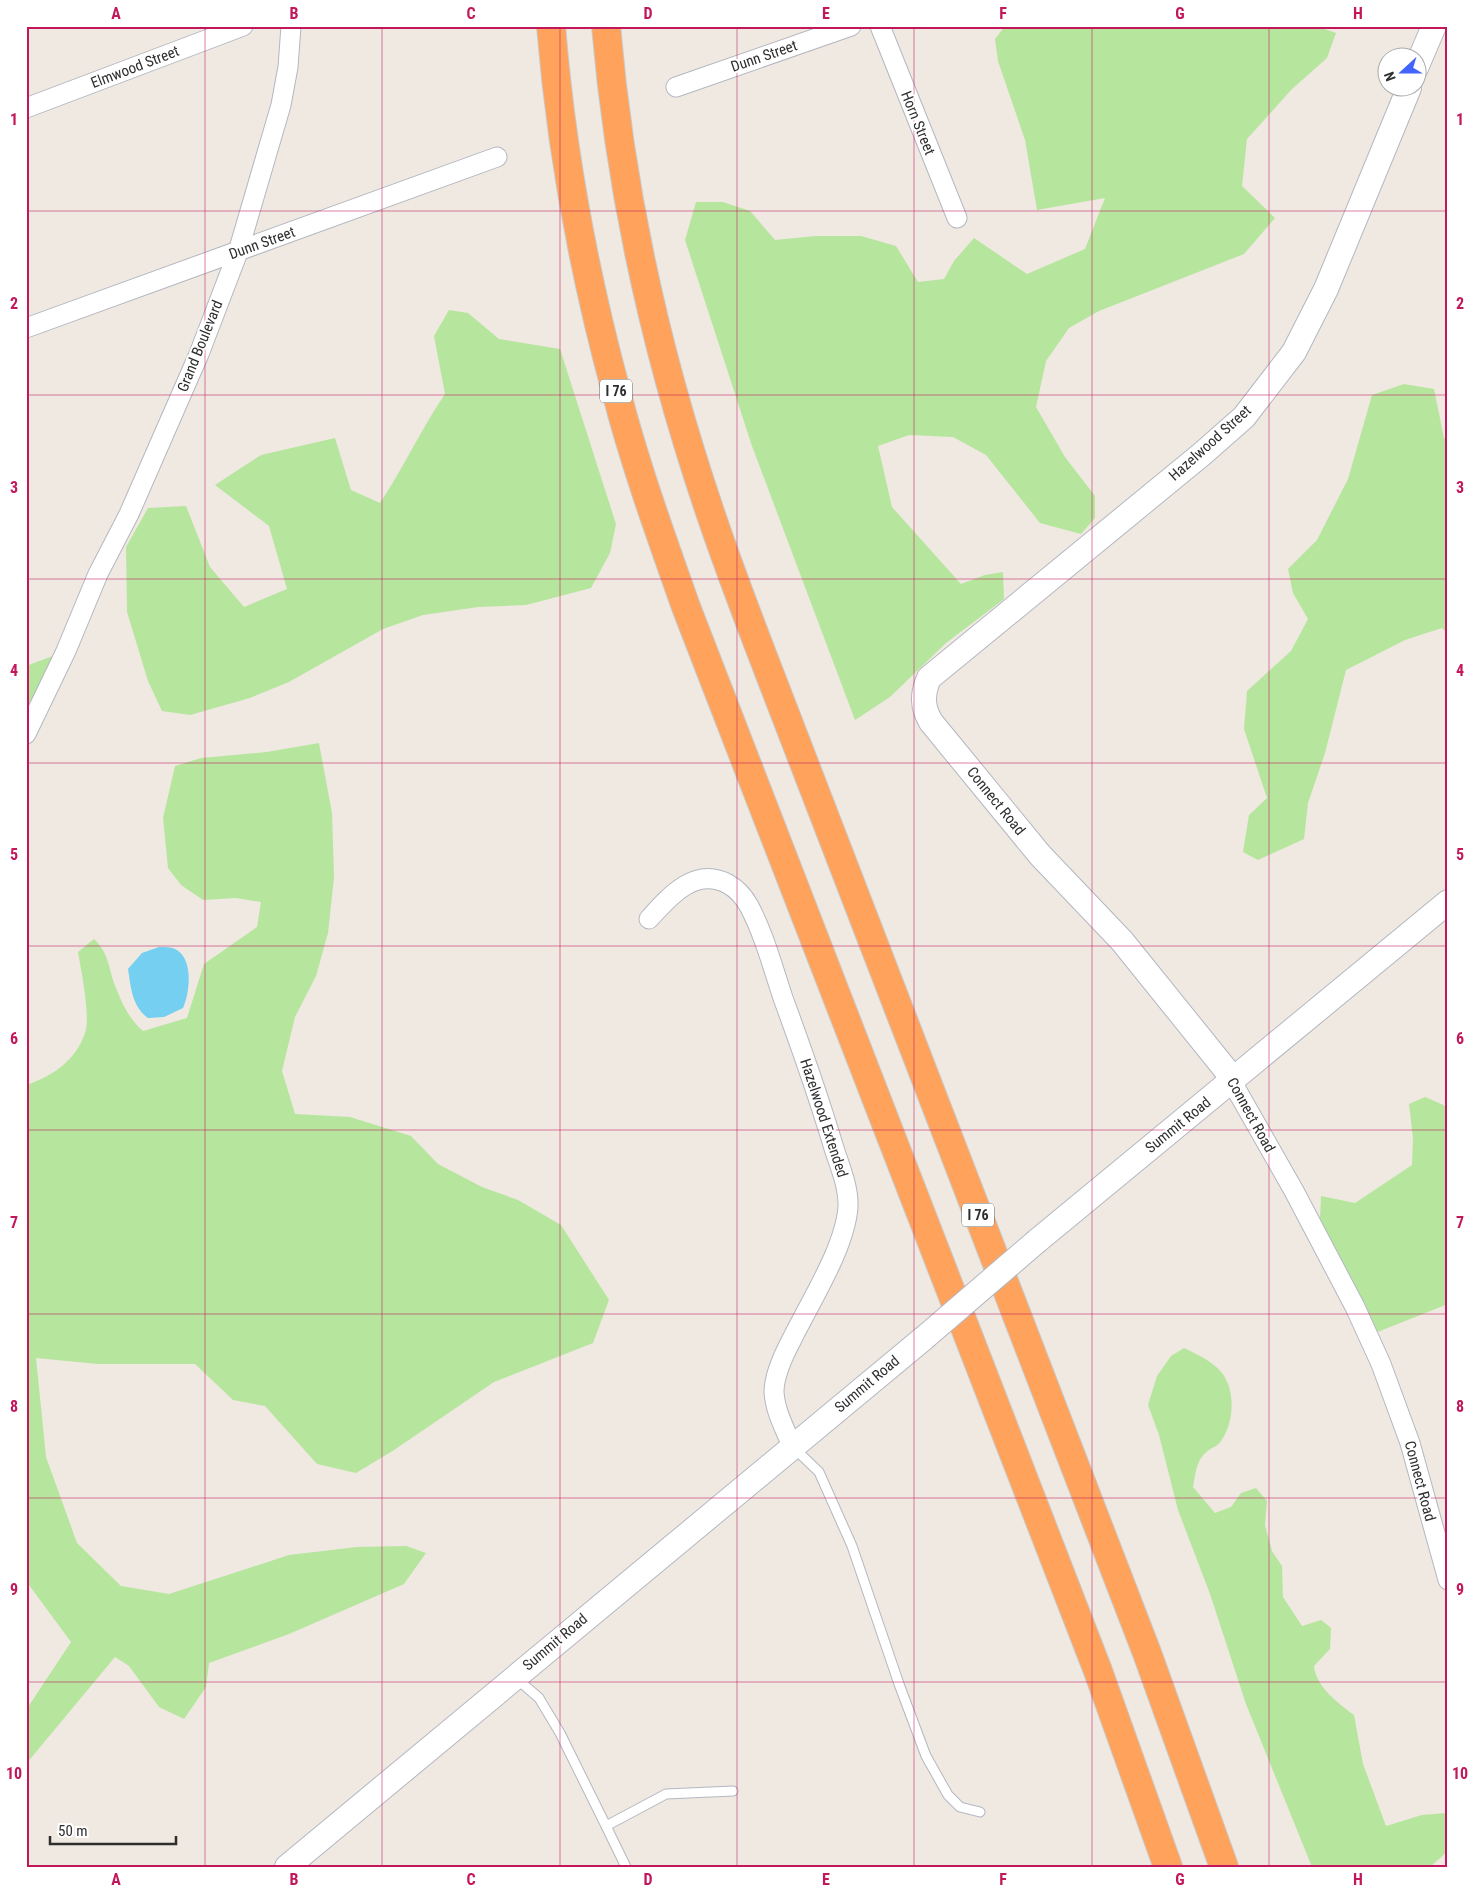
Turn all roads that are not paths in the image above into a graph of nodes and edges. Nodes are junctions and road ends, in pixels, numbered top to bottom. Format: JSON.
{"nodes":[{"id":1,"x":243,"y":26,"type":"edge"},
{"id":2,"x":290,"y":26,"type":"edge"},
{"id":3,"x":537,"y":26,"type":"edge"},
{"id":4,"x":551,"y":26,"type":"edge"},
{"id":5,"x":606,"y":26,"type":"edge"},
{"id":6,"x":851,"y":26,"type":"edge"},
{"id":7,"x":880,"y":26,"type":"edge"},
{"id":8,"x":1434,"y":26,"type":"edge"},
{"id":9,"x":1425,"y":48,"type":"edge"},
{"id":10,"x":676,"y":87,"type":"dead end"},
{"id":11,"x":1405,"y":98,"type":"edge"},
{"id":12,"x":26,"y":108,"type":"edge"},
{"id":13,"x":496,"y":157,"type":"dead end"},
{"id":14,"x":569,"y":169,"type":"junction"},
{"id":15,"x":957,"y":218,"type":"dead end"},
{"id":16,"x":238,"y":252,"type":"junction"},
{"id":17,"x":26,"y":328,"type":"edge"},
{"id":18,"x":931,"y":722,"type":"joint"},
{"id":19,"x":26,"y":734,"type":"edge"},
{"id":20,"x":1448,"y":902,"type":"edge"},
{"id":21,"x":649,"y":919,"type":"dead end"},
{"id":22,"x":1232,"y":1082,"type":"junction"},
{"id":23,"x":792,"y":1446,"type":"junction"},
{"id":24,"x":1448,"y":1580,"type":"edge"},
{"id":25,"x":514,"y":1676,"type":"junction"},
{"id":26,"x":733,"y":1791,"type":"dead end"},
{"id":27,"x":980,"y":1812,"type":"dead end"},
{"id":28,"x":606,"y":1826,"type":"junction"},
{"id":29,"x":287,"y":1867,"type":"edge"},
{"id":30,"x":626,"y":1867,"type":"edge"},
{"id":31,"x":1168,"y":1867,"type":"edge"},
{"id":32,"x":1224,"y":1867,"type":"edge"}],
"edges":[{"from":1,"to":12,"type":"street","name":"Elmwood Street"},
{"from":2,"to":16,"type":"street","name":"Grand Boulevard"},
{"from":3,"to":14,"type":"highway"},
{"from":4,"to":14,"type":"highway","number":"I 76"},
{"from":5,"to":32,"type":"highway","number":"I 76"},
{"from":6,"to":10,"type":"street","name":"Dunn Street"},
{"from":7,"to":15,"type":"street","name":"Horn Street"},
{"from":8,"to":9,"type":"street"},
{"from":11,"to":18,"type":"street","name":"Hazelwood Street"},
{"from":13,"to":16,"type":"street","name":"Dunn Street"},
{"from":14,"to":31,"type":"highway","number":"I 76"},
{"from":16,"to":17,"type":"street","name":"Dunn Street"},
{"from":16,"to":19,"type":"street","name":"Grand Boulevard"},
{"from":18,"to":22,"type":"street","name":"Connect Road"},
{"from":20,"to":22,"type":"street","name":"Summit Road"},
{"from":21,"to":23,"type":"street","name":"Hazelwood Extended"},
{"from":22,"to":23,"type":"street","name":"Summit Road","bridge":true},
{"from":22,"to":24,"type":"street","name":"Connect Road"},
{"from":23,"to":25,"type":"street","name":"Summit Road"},
{"from":23,"to":27,"type":"lane"},
{"from":25,"to":28,"type":"lane"},
{"from":25,"to":29,"type":"street","name":"Summit Road"},
{"from":26,"to":28,"type":"lane"},
{"from":28,"to":30,"type":"lane"}]}
